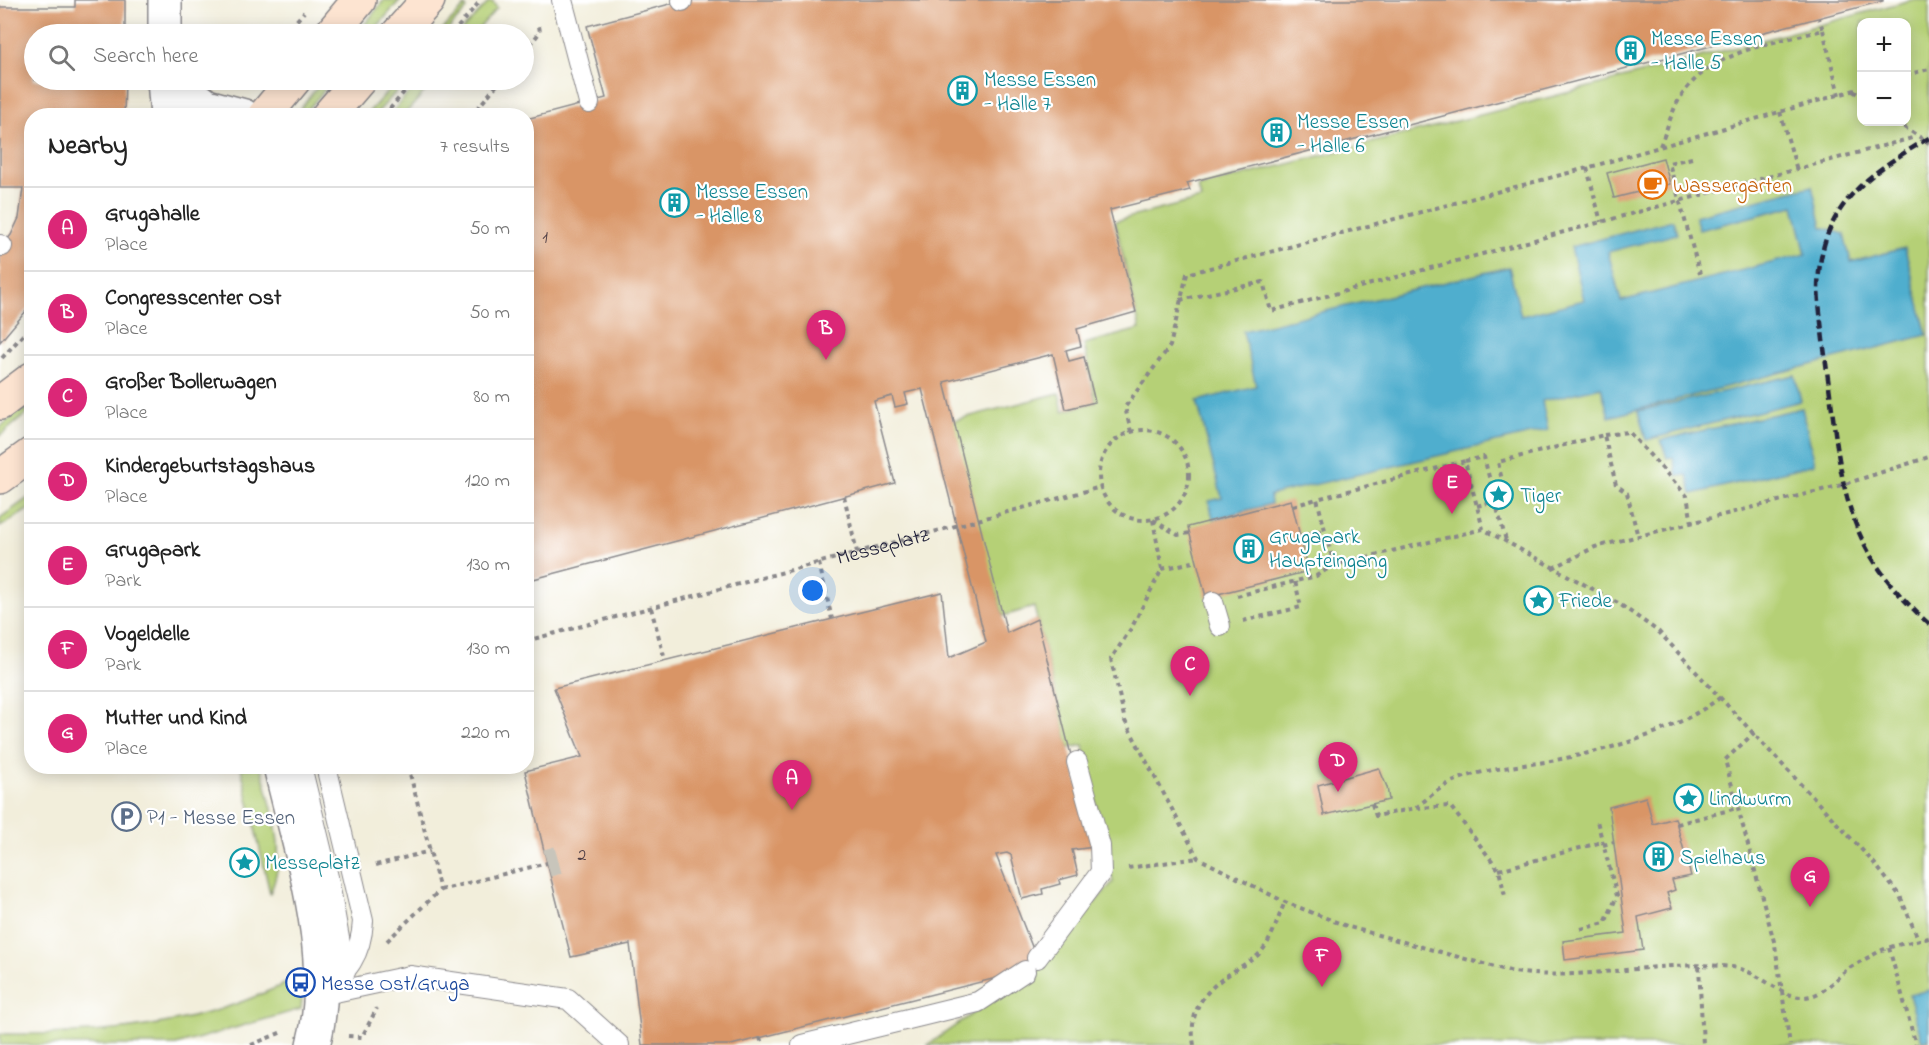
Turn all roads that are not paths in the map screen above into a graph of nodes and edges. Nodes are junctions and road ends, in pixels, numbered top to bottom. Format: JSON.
{"nodes":[{"id":1,"x":165,"y":0,"type":"edge"},
{"id":2,"x":358,"y":0,"type":"edge"},
{"id":3,"x":428,"y":0,"type":"edge"},
{"id":4,"x":562,"y":0,"type":"edge"},
{"id":5,"x":165,"y":24,"type":"edge"},
{"id":6,"x":339,"y":24,"type":"edge"},
{"id":7,"x":407,"y":24,"type":"edge"},
{"id":8,"x":165,"y":90,"type":"edge"},
{"id":9,"x":185,"y":90,"type":"edge"},
{"id":10,"x":286,"y":90,"type":"edge"},
{"id":11,"x":350,"y":90,"type":"edge"},
{"id":12,"x":589,"y":103,"type":"dead end"},
{"id":13,"x":166,"y":108,"type":"edge"},
{"id":14,"x":214,"y":108,"type":"edge"},
{"id":15,"x":271,"y":108,"type":"edge"},
{"id":16,"x":335,"y":108,"type":"edge"},
{"id":17,"x":24,"y":385,"type":"edge"},
{"id":18,"x":0,"y":403,"type":"edge"},
{"id":19,"x":24,"y":460,"type":"edge"},
{"id":20,"x":0,"y":477,"type":"edge"},
{"id":21,"x":1220,"y":601,"type":"road end"},
{"id":22,"x":1220,"y":626,"type":"road end"},
{"id":23,"x":1077,"y":762,"type":"dead end"},
{"id":24,"x":282,"y":774,"type":"edge"},
{"id":25,"x":303,"y":774,"type":"edge"},
{"id":26,"x":328,"y":774,"type":"edge"},
{"id":27,"x":345,"y":972,"type":"junction"},
{"id":28,"x":321,"y":995,"type":"junction"},
{"id":29,"x":315,"y":1038,"type":"edge"},
{"id":30,"x":619,"y":1045,"type":"edge"},
{"id":31,"x":802,"y":1045,"type":"edge"}],
"edges":[{"from":1,"to":5,"type":"street"},
{"from":2,"to":6,"type":"main road"},
{"from":3,"to":7,"type":"main road"},
{"from":4,"to":12,"type":"lane"},
{"from":8,"to":13,"type":"street"},
{"from":9,"to":14,"type":"street"},
{"from":10,"to":15,"type":"main road"},
{"from":11,"to":16,"type":"main road"},
{"from":17,"to":18,"type":"main road"},
{"from":19,"to":20,"type":"main road"},
{"from":21,"to":22,"type":"lane"},
{"from":23,"to":31,"type":"lane"},
{"from":24,"to":28,"type":"street"},
{"from":25,"to":27,"type":"lane"},
{"from":26,"to":27,"type":"lane"},
{"from":27,"to":28,"type":"lane"},
{"from":28,"to":29,"type":"street"},
{"from":28,"to":30,"type":"lane"}]}
